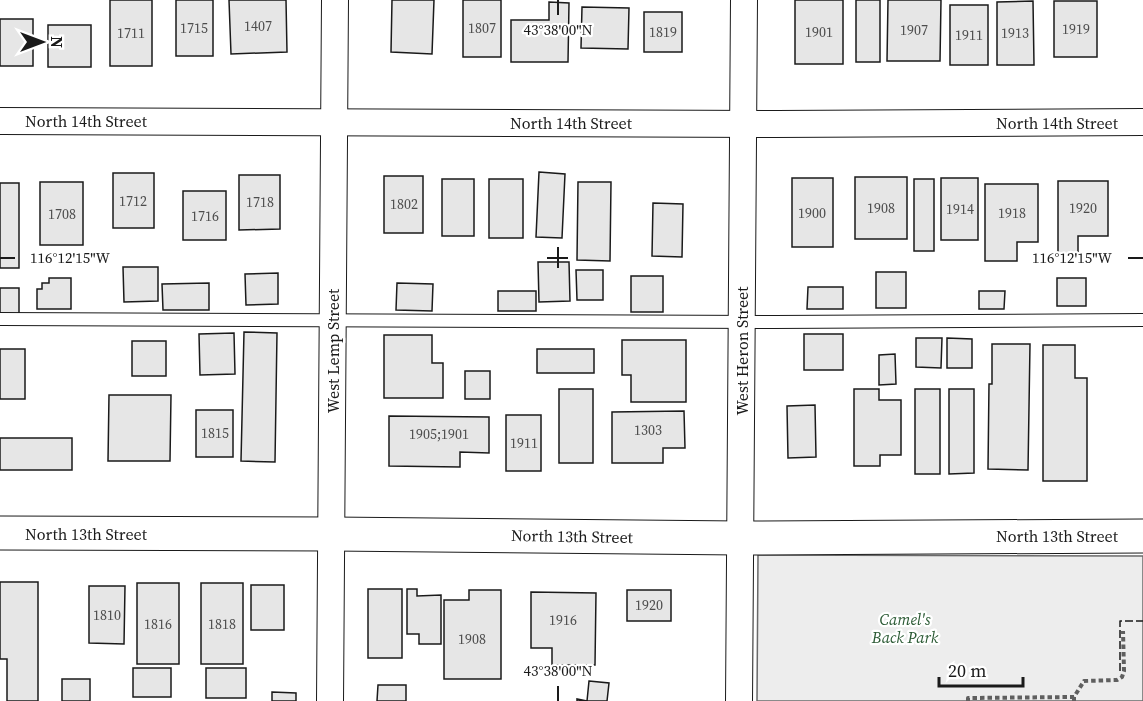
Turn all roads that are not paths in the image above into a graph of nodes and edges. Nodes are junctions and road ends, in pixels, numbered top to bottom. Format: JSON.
{"nodes":[{"id":1,"x":335,"y":0,"type":"edge"},
{"id":2,"x":744,"y":0,"type":"edge"},
{"id":3,"x":0,"y":121,"type":"edge"},
{"id":4,"x":334,"y":122,"type":"junction"},
{"id":5,"x":1143,"y":122,"type":"edge"},
{"id":6,"x":743,"y":123,"type":"junction"},
{"id":7,"x":0,"y":320,"type":"edge"},
{"id":8,"x":333,"y":320,"type":"junction"},
{"id":9,"x":1143,"y":320,"type":"edge"},
{"id":10,"x":742,"y":321,"type":"junction"},
{"id":11,"x":0,"y":534,"type":"edge"},
{"id":12,"x":332,"y":534,"type":"junction"},
{"id":13,"x":1143,"y":536,"type":"edge"},
{"id":14,"x":740,"y":538,"type":"junction"},
{"id":15,"x":330,"y":701,"type":"edge"},
{"id":16,"x":739,"y":701,"type":"edge"}],
"edges":[{"from":1,"to":4,"type":"street","name":"West Lemp Street"},
{"from":2,"to":6,"type":"street","name":"West Heron Street"},
{"from":3,"to":4,"type":"street","name":"North 14th Street"},
{"from":4,"to":6,"type":"street","name":"North 14th Street"},
{"from":4,"to":8,"type":"street","name":"West Lemp Street"},
{"from":5,"to":6,"type":"street","name":"North 14th Street"},
{"from":6,"to":10,"type":"street","name":"West Heron Street"},
{"from":7,"to":8,"type":"lane"},
{"from":8,"to":10,"type":"lane"},
{"from":8,"to":12,"type":"street","name":"West Lemp Street"},
{"from":9,"to":10,"type":"lane"},
{"from":10,"to":14,"type":"street","name":"West Heron Street"},
{"from":11,"to":12,"type":"street","name":"North 13th Street"},
{"from":12,"to":14,"type":"street","name":"North 13th Street"},
{"from":12,"to":15,"type":"street","name":"West Lemp Street"},
{"from":13,"to":14,"type":"street","name":"North 13th Street"},
{"from":14,"to":16,"type":"street","name":"West Heron Street"}]}
